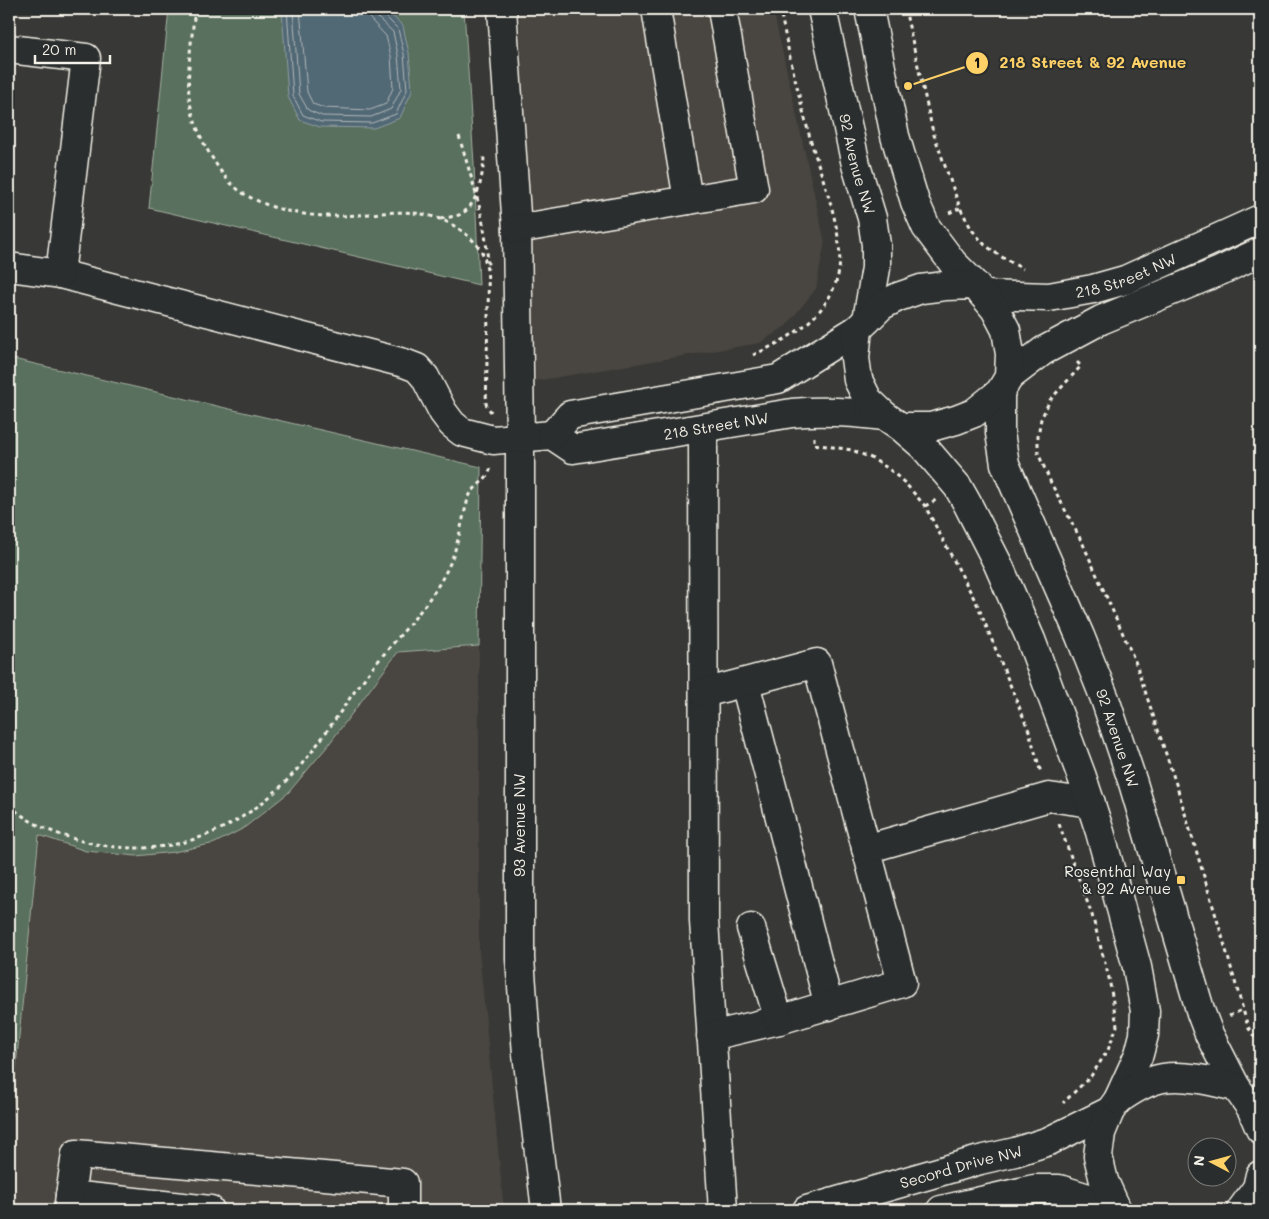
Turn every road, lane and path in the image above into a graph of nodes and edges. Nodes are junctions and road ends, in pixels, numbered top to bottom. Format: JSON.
{"nodes":[{"id":1,"x":195,"y":9,"type":"edge"},
{"id":2,"x":502,"y":9,"type":"edge"},
{"id":3,"x":656,"y":9,"type":"edge"},
{"id":4,"x":722,"y":9,"type":"edge"},
{"id":5,"x":780,"y":9,"type":"edge"},
{"id":6,"x":822,"y":9,"type":"edge"},
{"id":7,"x":869,"y":9,"type":"edge"},
{"id":8,"x":905,"y":9,"type":"edge"},
{"id":9,"x":9,"y":50,"type":"edge"},
{"id":10,"x":459,"y":136,"type":"dead end"},
{"id":11,"x":484,"y":155,"type":"dead end"},
{"id":12,"x":476,"y":193,"type":"junction"},
{"id":13,"x":688,"y":200,"type":"junction"},
{"id":14,"x":441,"y":219,"type":"junction"},
{"id":15,"x":1260,"y":219,"type":"edge"},
{"id":16,"x":517,"y":229,"type":"junction"},
{"id":17,"x":1260,"y":252,"type":"edge"},
{"id":18,"x":9,"y":267,"type":"edge"},
{"id":19,"x":1027,"y":270,"type":"dead end"},
{"id":20,"x":60,"y":274,"type":"junction"},
{"id":21,"x":488,"y":277,"type":"junction"},
{"id":22,"x":979,"y":290,"type":"junction"},
{"id":23,"x":862,"y":325,"type":"junction"},
{"id":24,"x":789,"y":337,"type":"dead end"},
{"id":25,"x":1076,"y":361,"type":"dead end"},
{"id":26,"x":1005,"y":385,"type":"junction"},
{"id":27,"x":495,"y":416,"type":"dead end"},
{"id":28,"x":893,"y":422,"type":"junction"},
{"id":29,"x":703,"y":428,"type":"junction"},
{"id":30,"x":815,"y":430,"type":"dead end"},
{"id":31,"x":552,"y":435,"type":"junction"},
{"id":32,"x":520,"y":437,"type":"junction"},
{"id":33,"x":490,"y":473,"type":"dead end"},
{"id":34,"x":745,"y":683,"type":"junction"},
{"id":35,"x":704,"y":693,"type":"junction"},
{"id":36,"x":1049,"y":798,"type":"junction"},
{"id":37,"x":1091,"y":803,"type":"junction"},
{"id":38,"x":9,"y":805,"type":"edge"},
{"id":39,"x":866,"y":849,"type":"junction"},
{"id":40,"x":751,"y":928,"type":"dead end"},
{"id":41,"x":829,"y":1006,"type":"junction"},
{"id":42,"x":1242,"y":1010,"type":"junction"},
{"id":43,"x":1223,"y":1018,"type":"dead end"},
{"id":44,"x":779,"y":1020,"type":"junction"},
{"id":45,"x":711,"y":1036,"type":"junction"},
{"id":46,"x":1260,"y":1046,"type":"edge"},
{"id":47,"x":1247,"y":1092,"type":"edge"},
{"id":48,"x":1114,"y":1105,"type":"junction"},
{"id":49,"x":1061,"y":1106,"type":"dead end"},
{"id":50,"x":1260,"y":1129,"type":"edge"},
{"id":51,"x":69,"y":1202,"type":"edge"},
{"id":52,"x":1116,"y":1208,"type":"edge"},
{"id":53,"x":210,"y":1210,"type":"edge"},
{"id":54,"x":403,"y":1210,"type":"edge"},
{"id":55,"x":546,"y":1210,"type":"edge"},
{"id":56,"x":723,"y":1210,"type":"edge"},
{"id":57,"x":807,"y":1210,"type":"edge"},
{"id":58,"x":940,"y":1210,"type":"edge"}],
"edges":[{"from":1,"to":14,"type":"path"},
{"from":2,"to":16,"type":"main road","name":"93 Avenue NW"},
{"from":3,"to":13,"type":"main road"},
{"from":4,"to":13,"type":"main road"},
{"from":5,"to":24,"type":"path"},
{"from":6,"to":23,"type":"main road","name":"92 Avenue NW"},
{"from":7,"to":22,"type":"main road","name":"92 Avenue NW"},
{"from":8,"to":19,"type":"path"},
{"from":9,"to":20,"type":"main road"},
{"from":10,"to":12,"type":"path"},
{"from":11,"to":12,"type":"path"},
{"from":12,"to":14,"type":"path"},
{"from":12,"to":21,"type":"path"},
{"from":13,"to":16,"type":"main road"},
{"from":14,"to":21,"type":"path"},
{"from":15,"to":22,"type":"main road","name":"218 Street NW"},
{"from":16,"to":32,"type":"main road","name":"93 Avenue NW"},
{"from":17,"to":26,"type":"main road","name":"218 Street NW"},
{"from":18,"to":20,"type":"main road"},
{"from":20,"to":32,"type":"main road"},
{"from":21,"to":27,"type":"path"},
{"from":22,"to":23,"type":"main road"},
{"from":22,"to":26,"type":"main road","name":"92 Avenue NW"},
{"from":23,"to":28,"type":"main road","name":"92 Avenue NW"},
{"from":23,"to":31,"type":"main road"},
{"from":25,"to":42,"type":"path"},
{"from":26,"to":28,"type":"main road"},
{"from":26,"to":47,"type":"main road","name":"92 Avenue NW"},
{"from":28,"to":29,"type":"main road","name":"218 Street NW"},
{"from":28,"to":37,"type":"main road","name":"92 Avenue NW"},
{"from":29,"to":31,"type":"main road","name":"218 Street NW"},
{"from":29,"to":35,"type":"main road"},
{"from":30,"to":36,"type":"path"},
{"from":31,"to":32,"type":"main road"},
{"from":32,"to":55,"type":"main road","name":"93 Avenue NW"},
{"from":33,"to":38,"type":"path"},
{"from":34,"to":35,"type":"main road"},
{"from":34,"to":39,"type":"main road"},
{"from":34,"to":41,"type":"main road"},
{"from":35,"to":45,"type":"main road"},
{"from":36,"to":37,"type":"main road"},
{"from":36,"to":39,"type":"main road"},
{"from":36,"to":49,"type":"path"},
{"from":37,"to":48,"type":"main road","name":"92 Avenue NW"},
{"from":39,"to":41,"type":"main road"},
{"from":40,"to":44,"type":"main road"},
{"from":41,"to":44,"type":"main road"},
{"from":42,"to":43,"type":"path"},
{"from":42,"to":46,"type":"path"},
{"from":44,"to":45,"type":"main road"},
{"from":45,"to":56,"type":"main road"},
{"from":47,"to":48,"type":"main road"},
{"from":47,"to":50,"type":"main road","name":"92 Avenue NW"},
{"from":48,"to":52,"type":"main road","name":"92 Avenue NW"},
{"from":48,"to":57,"type":"main road","name":"Secord Drive NW"},
{"from":51,"to":53,"type":"main road"},
{"from":51,"to":54,"type":"main road"},
{"from":52,"to":58,"type":"main road"}]}
